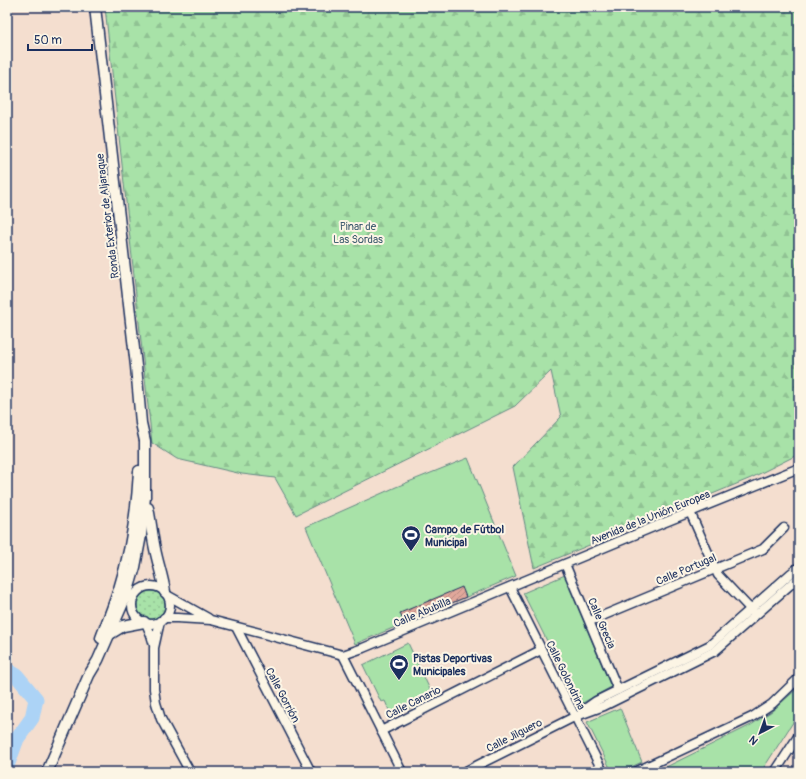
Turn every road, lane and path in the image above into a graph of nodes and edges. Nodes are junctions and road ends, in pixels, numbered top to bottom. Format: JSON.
{"nodes":[{"id":1,"x":95,"y":7,"type":"edge"},
{"id":2,"x":141,"y":423,"type":"junction"},
{"id":3,"x":799,"y":468,"type":"edge"},
{"id":4,"x":145,"y":497,"type":"junction"},
{"id":5,"x":690,"y":512,"type":"junction"},
{"id":6,"x":784,"y":528,"type":"dead end"},
{"id":7,"x":128,"y":554,"type":"junction"},
{"id":8,"x":565,"y":564,"type":"junction"},
{"id":9,"x":799,"y":567,"type":"edge"},
{"id":10,"x":715,"y":569,"type":"junction"},
{"id":11,"x":799,"y":577,"type":"edge"},
{"id":12,"x":510,"y":587,"type":"junction"},
{"id":13,"x":166,"y":594,"type":"junction"},
{"id":14,"x":130,"y":596,"type":"junction"},
{"id":15,"x":111,"y":611,"type":"junction"},
{"id":16,"x":754,"y":612,"type":"junction"},
{"id":17,"x":162,"y":620,"type":"junction"},
{"id":18,"x":211,"y":620,"type":"junction"},
{"id":19,"x":590,"y":621,"type":"junction"},
{"id":20,"x":145,"y":623,"type":"junction"},
{"id":21,"x":236,"y":627,"type":"junction"},
{"id":22,"x":110,"y":634,"type":"junction"},
{"id":23,"x":154,"y":648,"type":"junction"},
{"id":24,"x":541,"y":650,"type":"junction"},
{"id":25,"x":343,"y":655,"type":"junction"},
{"id":26,"x":89,"y":675,"type":"junction"},
{"id":27,"x":799,"y":678,"type":"edge"},
{"id":28,"x":618,"y":690,"type":"junction"},
{"id":29,"x":574,"y":717,"type":"junction"},
{"id":30,"x":381,"y":731,"type":"junction"},
{"id":31,"x":799,"y":735,"type":"edge"},
{"id":32,"x":47,"y":772,"type":"edge"},
{"id":33,"x":190,"y":772,"type":"edge"},
{"id":34,"x":312,"y":772,"type":"edge"},
{"id":35,"x":402,"y":772,"type":"edge"},
{"id":36,"x":464,"y":772,"type":"edge"},
{"id":37,"x":602,"y":772,"type":"edge"},
{"id":38,"x":635,"y":772,"type":"edge"},
{"id":39,"x":775,"y":772,"type":"edge"}],
"edges":[{"from":1,"to":2,"type":"main road","name":"Ronda Exterior de Aljaraque"},
{"from":2,"to":4,"type":"main road","name":"Ronda Exterior de Aljaraque"},
{"from":2,"to":7,"type":"main road","name":"Ronda Exterior de Aljaraque"},
{"from":3,"to":5,"type":"street","name":"Avenida de la Unión Europea"},
{"from":4,"to":13,"type":"main road"},
{"from":4,"to":14,"type":"main road","name":"Ronda Exterior de Aljaraque"},
{"from":5,"to":8,"type":"street","name":"Avenida de la Unión Europea"},
{"from":5,"to":10,"type":"street"},
{"from":6,"to":10,"type":"street","name":"Calle Portugal"},
{"from":7,"to":14,"type":"main road"},
{"from":7,"to":15,"type":"main road","name":"Ronda Exterior de Aljaraque"},
{"from":8,"to":12,"type":"street","name":"Avenida de la Unión Europea"},
{"from":8,"to":19,"type":"street","name":"Calle Grecia"},
{"from":9,"to":16,"type":"street"},
{"from":10,"to":16,"type":"street"},
{"from":10,"to":19,"type":"street","name":"Calle Portugal"},
{"from":11,"to":16,"type":"street"},
{"from":12,"to":24,"type":"street","name":"Calle Golondrina"},
{"from":12,"to":25,"type":"street","name":"Calle Abubilla"},
{"from":13,"to":14,"type":"street"},
{"from":13,"to":17,"type":"street"},
{"from":13,"to":18,"type":"street"},
{"from":14,"to":15,"type":"main road"},
{"from":14,"to":20,"type":"street"},
{"from":14,"to":22,"type":"main road","name":"Ronda Exterior de Aljaraque"},
{"from":15,"to":26,"type":"main road","name":"Ronda Exterior de Aljaraque"},
{"from":16,"to":28,"type":"street"},
{"from":16,"to":29,"type":"street"},
{"from":17,"to":18,"type":"street"},
{"from":17,"to":20,"type":"street"},
{"from":17,"to":23,"type":"street"},
{"from":18,"to":21,"type":"street"},
{"from":19,"to":28,"type":"street","name":"Calle Grecia"},
{"from":20,"to":22,"type":"main road"},
{"from":20,"to":23,"type":"street"},
{"from":21,"to":25,"type":"street"},
{"from":21,"to":34,"type":"street","name":"Calle Gorrión"},
{"from":22,"to":26,"type":"main road","name":"Ronda Exterior de Aljaraque"},
{"from":23,"to":33,"type":"street"},
{"from":24,"to":29,"type":"street","name":"Calle Golondrina"},
{"from":24,"to":30,"type":"street","name":"Calle Canario"},
{"from":25,"to":30,"type":"street"},
{"from":26,"to":32,"type":"main road","name":"Ronda Exterior de Aljaraque"},
{"from":27,"to":38,"type":"street"},
{"from":28,"to":29,"type":"street"},
{"from":29,"to":36,"type":"street","name":"Calle Jilguero"},
{"from":29,"to":37,"type":"street","name":"Calle Golondrina"},
{"from":30,"to":35,"type":"street"},
{"from":31,"to":39,"type":"street"}]}
